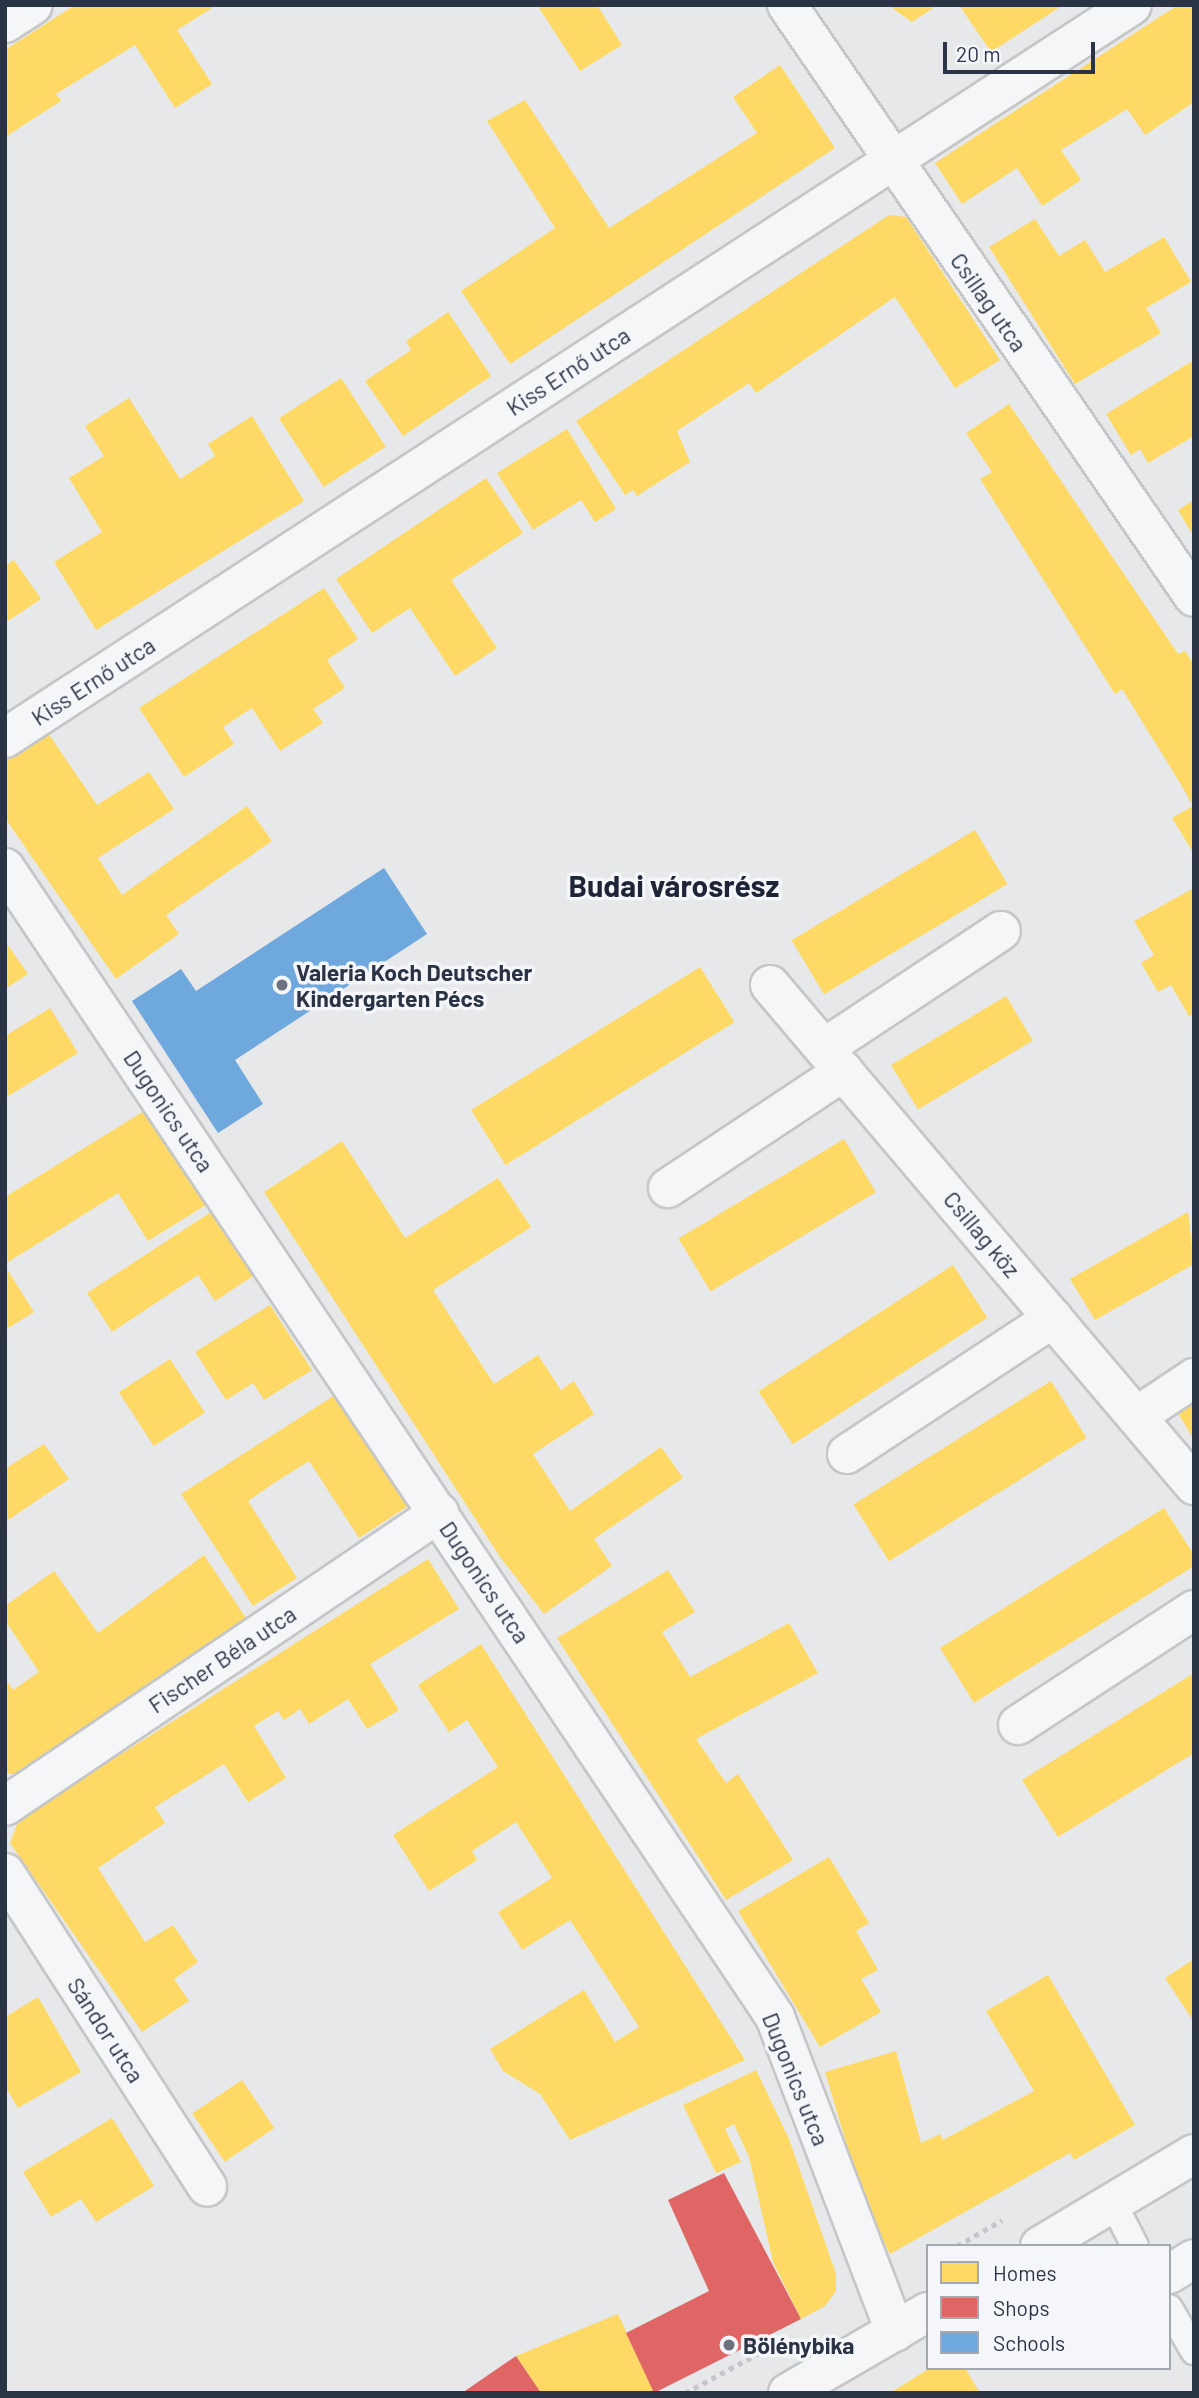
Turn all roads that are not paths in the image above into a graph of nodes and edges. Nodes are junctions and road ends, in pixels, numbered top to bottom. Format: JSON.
{"nodes":[{"id":1,"x":33,"y":5,"type":"edge"},
{"id":2,"x":788,"y":5,"type":"edge"},
{"id":3,"x":1132,"y":5,"type":"edge"},
{"id":4,"x":5,"y":23,"type":"edge"},
{"id":5,"x":891,"y":161,"type":"junction"},
{"id":6,"x":1194,"y":597,"type":"edge"},
{"id":7,"x":5,"y":738,"type":"edge"},
{"id":8,"x":5,"y":868,"type":"edge"},
{"id":9,"x":1001,"y":931,"type":"dead end"},
{"id":10,"x":770,"y":985,"type":"dead end"},
{"id":11,"x":834,"y":1059,"type":"junction"},
{"id":12,"x":668,"y":1188,"type":"dead end"},
{"id":13,"x":1054,"y":1318,"type":"junction"},
{"id":14,"x":1194,"y":1378,"type":"edge"},
{"id":15,"x":1137,"y":1416,"type":"junction"},
{"id":16,"x":847,"y":1454,"type":"dead end"},
{"id":17,"x":1194,"y":1485,"type":"edge"},
{"id":18,"x":439,"y":1513,"type":"junction"},
{"id":19,"x":1194,"y":1610,"type":"edge"},
{"id":20,"x":1018,"y":1725,"type":"dead end"},
{"id":21,"x":5,"y":1806,"type":"edge"},
{"id":22,"x":5,"y":1873,"type":"edge"},
{"id":23,"x":1194,"y":2154,"type":"edge"},
{"id":24,"x":207,"y":2187,"type":"dead end"},
{"id":25,"x":1112,"y":2203,"type":"junction"},
{"id":26,"x":1043,"y":2244,"type":"edge"},
{"id":27,"x":1135,"y":2244,"type":"edge"},
{"id":28,"x":1194,"y":2259,"type":"edge"},
{"id":29,"x":1171,"y":2273,"type":"edge"},
{"id":30,"x":1171,"y":2311,"type":"edge"},
{"id":31,"x":926,"y":2313,"type":"edge"},
{"id":32,"x":895,"y":2332,"type":"junction"},
{"id":33,"x":1194,"y":2351,"type":"edge"},
{"id":34,"x":788,"y":2393,"type":"edge"}],
"edges":[{"from":1,"to":4,"type":"street"},
{"from":2,"to":5,"type":"street","name":"Csillag utca"},
{"from":3,"to":5,"type":"street","name":"Kiss Ernő utca"},
{"from":5,"to":6,"type":"street","name":"Csillag utca"},
{"from":5,"to":7,"type":"street","name":"Kiss Ernő utca"},
{"from":8,"to":18,"type":"street","name":"Dugonics utca"},
{"from":9,"to":11,"type":"street"},
{"from":10,"to":11,"type":"street","name":"Csillag köz"},
{"from":11,"to":12,"type":"street"},
{"from":11,"to":13,"type":"street","name":"Csillag köz"},
{"from":13,"to":15,"type":"street","name":"Csillag köz"},
{"from":13,"to":16,"type":"street"},
{"from":14,"to":15,"type":"street"},
{"from":15,"to":17,"type":"street","name":"Csillag köz"},
{"from":18,"to":21,"type":"street","name":"Fischer Béla utca"},
{"from":18,"to":32,"type":"street","name":"Dugonics utca"},
{"from":19,"to":20,"type":"street"},
{"from":22,"to":24,"type":"street","name":"Sándor utca"},
{"from":23,"to":25,"type":"street"},
{"from":25,"to":26,"type":"street"},
{"from":25,"to":27,"type":"lane"},
{"from":28,"to":29,"type":"street"},
{"from":30,"to":33,"type":"lane"},
{"from":31,"to":32,"type":"street"},
{"from":32,"to":34,"type":"street"}]}
